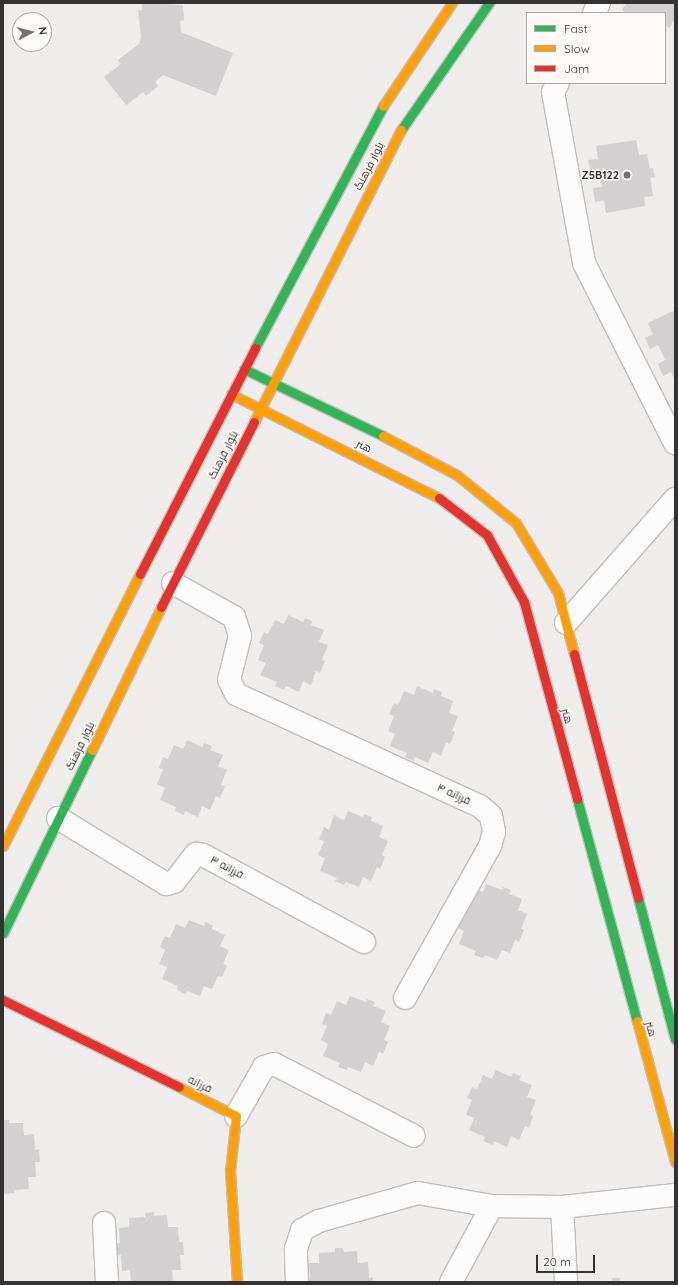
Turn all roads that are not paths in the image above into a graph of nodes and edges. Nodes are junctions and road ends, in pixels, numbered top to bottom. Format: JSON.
{"nodes":[{"id":1,"x":452,"y":3,"type":"edge"},
{"id":2,"x":489,"y":3,"type":"edge"},
{"id":3,"x":599,"y":3,"type":"edge"},
{"id":4,"x":594,"y":12,"type":"edge"},
{"id":5,"x":557,"y":84,"type":"edge"},
{"id":6,"x":244,"y":369,"type":"junction"},
{"id":7,"x":272,"y":384,"type":"junction"},
{"id":8,"x":231,"y":394,"type":"junction"},
{"id":9,"x":260,"y":408,"type":"junction"},
{"id":10,"x":675,"y":443,"type":"edge"},
{"id":11,"x":675,"y":499,"type":"edge"},
{"id":12,"x":173,"y":583,"type":"junction"},
{"id":13,"x":566,"y":623,"type":"junction"},
{"id":14,"x":58,"y":818,"type":"junction"},
{"id":15,"x":3,"y":846,"type":"edge"},
{"id":16,"x":3,"y":933,"type":"edge"},
{"id":17,"x":364,"y":942,"type":"dead end"},
{"id":18,"x":405,"y":998,"type":"dead end"},
{"id":19,"x":3,"y":1000,"type":"edge"},
{"id":20,"x":675,"y":1039,"type":"edge"},
{"id":21,"x":236,"y":1116,"type":"junction"},
{"id":22,"x":414,"y":1136,"type":"dead end"},
{"id":23,"x":675,"y":1162,"type":"edge"},
{"id":24,"x":675,"y":1194,"type":"edge"},
{"id":25,"x":492,"y":1206,"type":"junction"},
{"id":26,"x":562,"y":1207,"type":"junction"},
{"id":27,"x":104,"y":1223,"type":"dead end"},
{"id":28,"x":107,"y":1282,"type":"edge"},
{"id":29,"x":238,"y":1282,"type":"edge"},
{"id":30,"x":297,"y":1282,"type":"edge"},
{"id":31,"x":451,"y":1282,"type":"edge"},
{"id":32,"x":566,"y":1282,"type":"edge"}],
"edges":[{"from":1,"to":6,"type":"street","name":"بلوار فرهنگ"},
{"from":2,"to":7,"type":"street","name":"بلوار فرهنگ"},
{"from":3,"to":4,"type":"street"},
{"from":5,"to":10,"type":"street"},
{"from":6,"to":7,"type":"street","name":"هنر"},
{"from":6,"to":8,"type":"street","name":"بلوار فرهنگ"},
{"from":7,"to":9,"type":"street","name":"بلوار فرهنگ"},
{"from":7,"to":13,"type":"street","name":"هنر"},
{"from":8,"to":9,"type":"street","name":"هنر"},
{"from":8,"to":15,"type":"street","name":"بلوار فرهنگ"},
{"from":9,"to":12,"type":"street","name":"بلوار فرهنگ"},
{"from":9,"to":23,"type":"street","name":"هنر"},
{"from":11,"to":13,"type":"street"},
{"from":12,"to":14,"type":"street","name":"بلوار فرهنگ"},
{"from":12,"to":18,"type":"street","name":"فرزانه ۴"},
{"from":13,"to":20,"type":"street","name":"هنر"},
{"from":14,"to":16,"type":"street","name":"بلوار فرهنگ"},
{"from":14,"to":17,"type":"street","name":"فرزانه ۳"},
{"from":19,"to":21,"type":"street","name":"فرزانه"},
{"from":21,"to":22,"type":"street"},
{"from":21,"to":29,"type":"street"},
{"from":24,"to":26,"type":"street"},
{"from":25,"to":26,"type":"street"},
{"from":25,"to":30,"type":"street"},
{"from":25,"to":31,"type":"street"},
{"from":26,"to":32,"type":"street"},
{"from":27,"to":28,"type":"street"}]}
